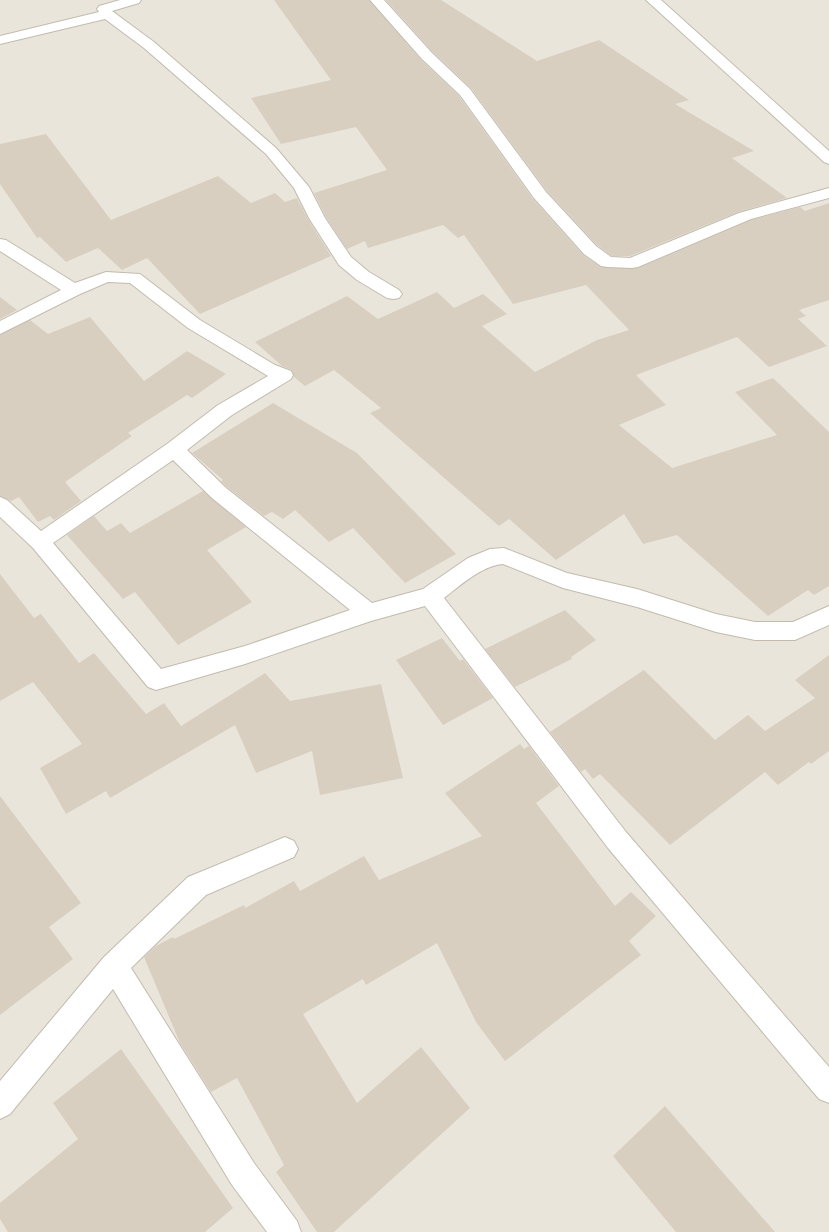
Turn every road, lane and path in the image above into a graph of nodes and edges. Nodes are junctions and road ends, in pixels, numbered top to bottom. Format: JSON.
{"nodes":[{"id":1,"x":134,"y":0,"type":"edge"},
{"id":2,"x":377,"y":0,"type":"edge"},
{"id":3,"x":653,"y":0,"type":"edge"},
{"id":4,"x":107,"y":14,"type":"junction"},
{"id":5,"x":0,"y":40,"type":"edge"},
{"id":6,"x":829,"y":160,"type":"edge"},
{"id":7,"x":829,"y":193,"type":"edge"},
{"id":8,"x":0,"y":244,"type":"edge"},
{"id":9,"x":74,"y":290,"type":"junction"},
{"id":10,"x":393,"y":294,"type":"dead end"},
{"id":11,"x":0,"y":328,"type":"edge"},
{"id":12,"x":174,"y":449,"type":"junction"},
{"id":13,"x":0,"y":505,"type":"edge"},
{"id":14,"x":40,"y":542,"type":"junction"},
{"id":15,"x":430,"y":596,"type":"junction"},
{"id":16,"x":369,"y":613,"type":"junction"},
{"id":17,"x":829,"y":614,"type":"edge"},
{"id":18,"x":285,"y":849,"type":"dead end"},
{"id":19,"x":114,"y":966,"type":"junction"},
{"id":20,"x":829,"y":1089,"type":"edge"},
{"id":21,"x":0,"y":1104,"type":"edge"},
{"id":22,"x":286,"y":1232,"type":"edge"}],
"edges":[{"from":1,"to":4,"type":"street"},
{"from":2,"to":7,"type":"street"},
{"from":3,"to":6,"type":"street"},
{"from":4,"to":5,"type":"street"},
{"from":4,"to":10,"type":"street"},
{"from":8,"to":9,"type":"street"},
{"from":9,"to":11,"type":"street"},
{"from":9,"to":12,"type":"street"},
{"from":12,"to":14,"type":"street"},
{"from":12,"to":16,"type":"street"},
{"from":13,"to":14,"type":"street"},
{"from":14,"to":16,"type":"street"},
{"from":15,"to":16,"type":"street"},
{"from":15,"to":17,"type":"street"},
{"from":15,"to":20,"type":"street"},
{"from":18,"to":19,"type":"street"},
{"from":19,"to":21,"type":"street"},
{"from":19,"to":22,"type":"street"}]}
